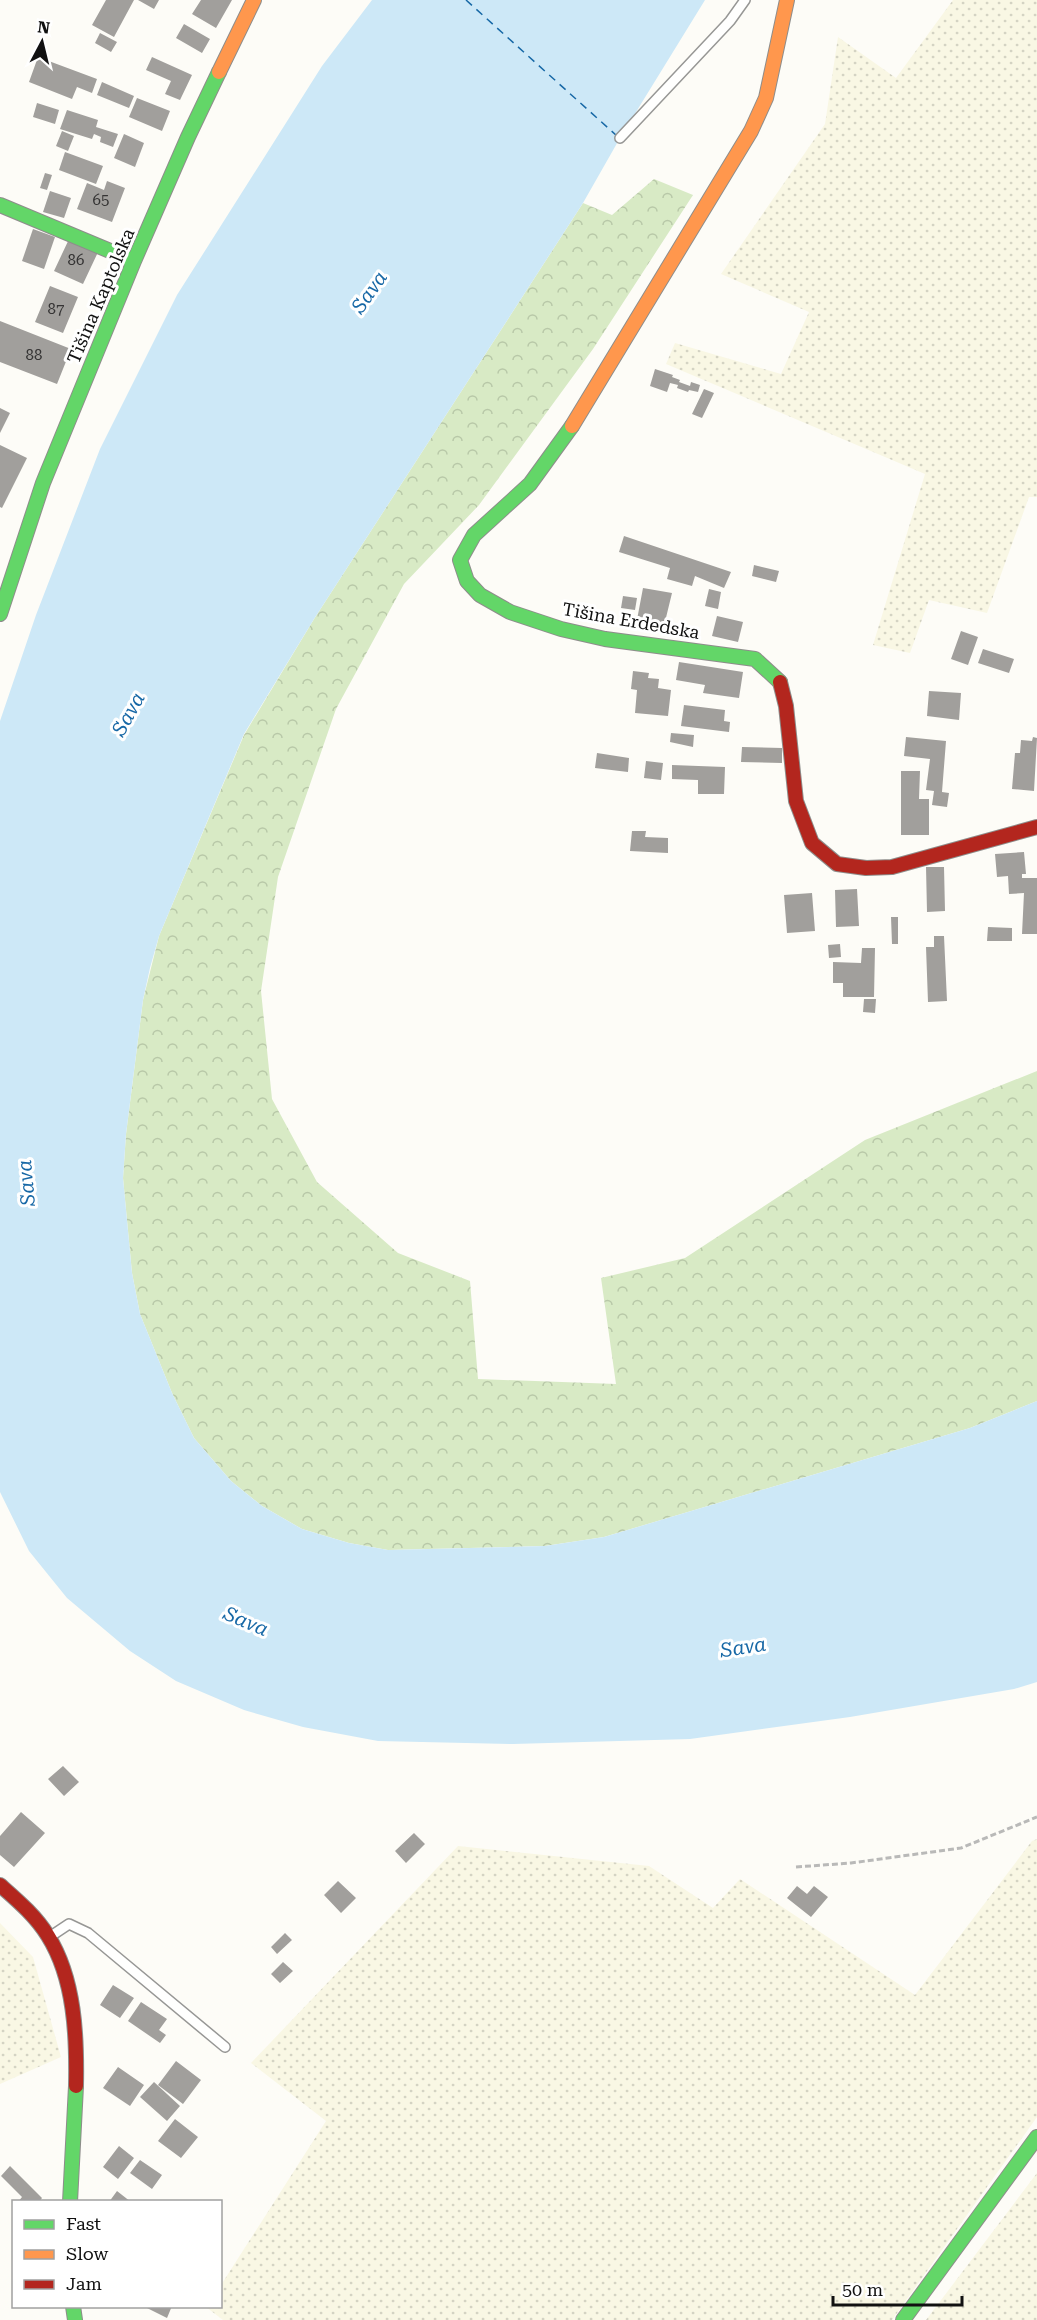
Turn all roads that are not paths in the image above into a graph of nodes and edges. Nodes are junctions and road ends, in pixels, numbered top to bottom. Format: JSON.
{"nodes":[{"id":1,"x":254,"y":0,"type":"edge"},
{"id":2,"x":745,"y":0,"type":"edge"},
{"id":3,"x":786,"y":0,"type":"edge"},
{"id":4,"x":620,"y":138,"type":"dead end"},
{"id":5,"x":0,"y":205,"type":"edge"},
{"id":6,"x":134,"y":261,"type":"junction"},
{"id":7,"x":0,"y":614,"type":"edge"},
{"id":8,"x":1037,"y":827,"type":"edge"},
{"id":9,"x":0,"y":1885,"type":"edge"},
{"id":10,"x":49,"y":1937,"type":"junction"},
{"id":11,"x":225,"y":2047,"type":"dead end"},
{"id":12,"x":1037,"y":2137,"type":"edge"},
{"id":13,"x":70,"y":2200,"type":"edge"},
{"id":14,"x":903,"y":2320,"type":"edge"}],
"edges":[{"from":1,"to":6,"type":"main road","name":"Tišina Kaptolska"},
{"from":2,"to":4,"type":"lane"},
{"from":3,"to":8,"type":"main road","name":"Tišina Erdedska"},
{"from":5,"to":6,"type":"main road"},
{"from":6,"to":7,"type":"main road","name":"Tišina Kaptolska"},
{"from":9,"to":10,"type":"main road"},
{"from":10,"to":11,"type":"lane"},
{"from":10,"to":13,"type":"main road"},
{"from":12,"to":14,"type":"main road"}]}
